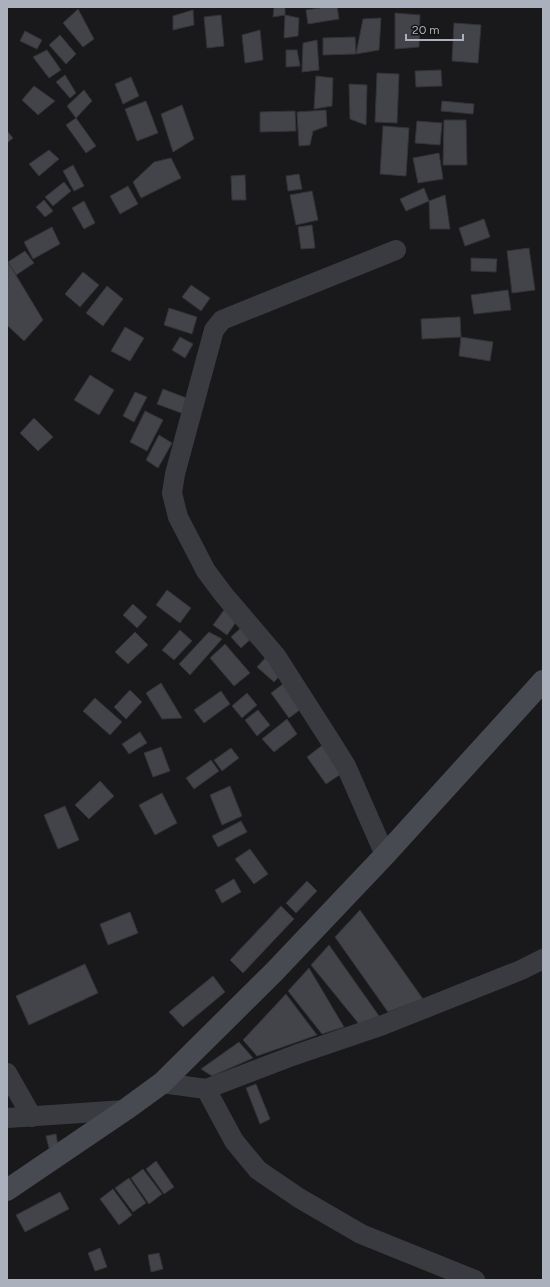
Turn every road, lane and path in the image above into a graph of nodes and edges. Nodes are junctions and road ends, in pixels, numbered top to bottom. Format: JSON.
{"nodes":[{"id":1,"x":396,"y":250,"type":"dead end"},
{"id":2,"x":543,"y":681,"type":"edge"},
{"id":3,"x":385,"y":855,"type":"junction"},
{"id":4,"x":543,"y":959,"type":"edge"},
{"id":5,"x":7,"y":1073,"type":"edge"},
{"id":6,"x":162,"y":1083,"type":"junction"},
{"id":7,"x":206,"y":1089,"type":"junction"},
{"id":8,"x":125,"y":1110,"type":"junction"},
{"id":9,"x":32,"y":1117,"type":"junction"},
{"id":10,"x":7,"y":1118,"type":"edge"},
{"id":11,"x":7,"y":1190,"type":"edge"},
{"id":12,"x":475,"y":1280,"type":"edge"}],
"edges":[{"from":1,"to":3,"type":"street"},
{"from":2,"to":3,"type":"street"},
{"from":3,"to":6,"type":"street"},
{"from":4,"to":7,"type":"street"},
{"from":5,"to":9,"type":"street"},
{"from":6,"to":7,"type":"street"},
{"from":6,"to":8,"type":"street"},
{"from":7,"to":12,"type":"street"},
{"from":8,"to":9,"type":"street"},
{"from":8,"to":11,"type":"street"},
{"from":9,"to":10,"type":"street"}]}
